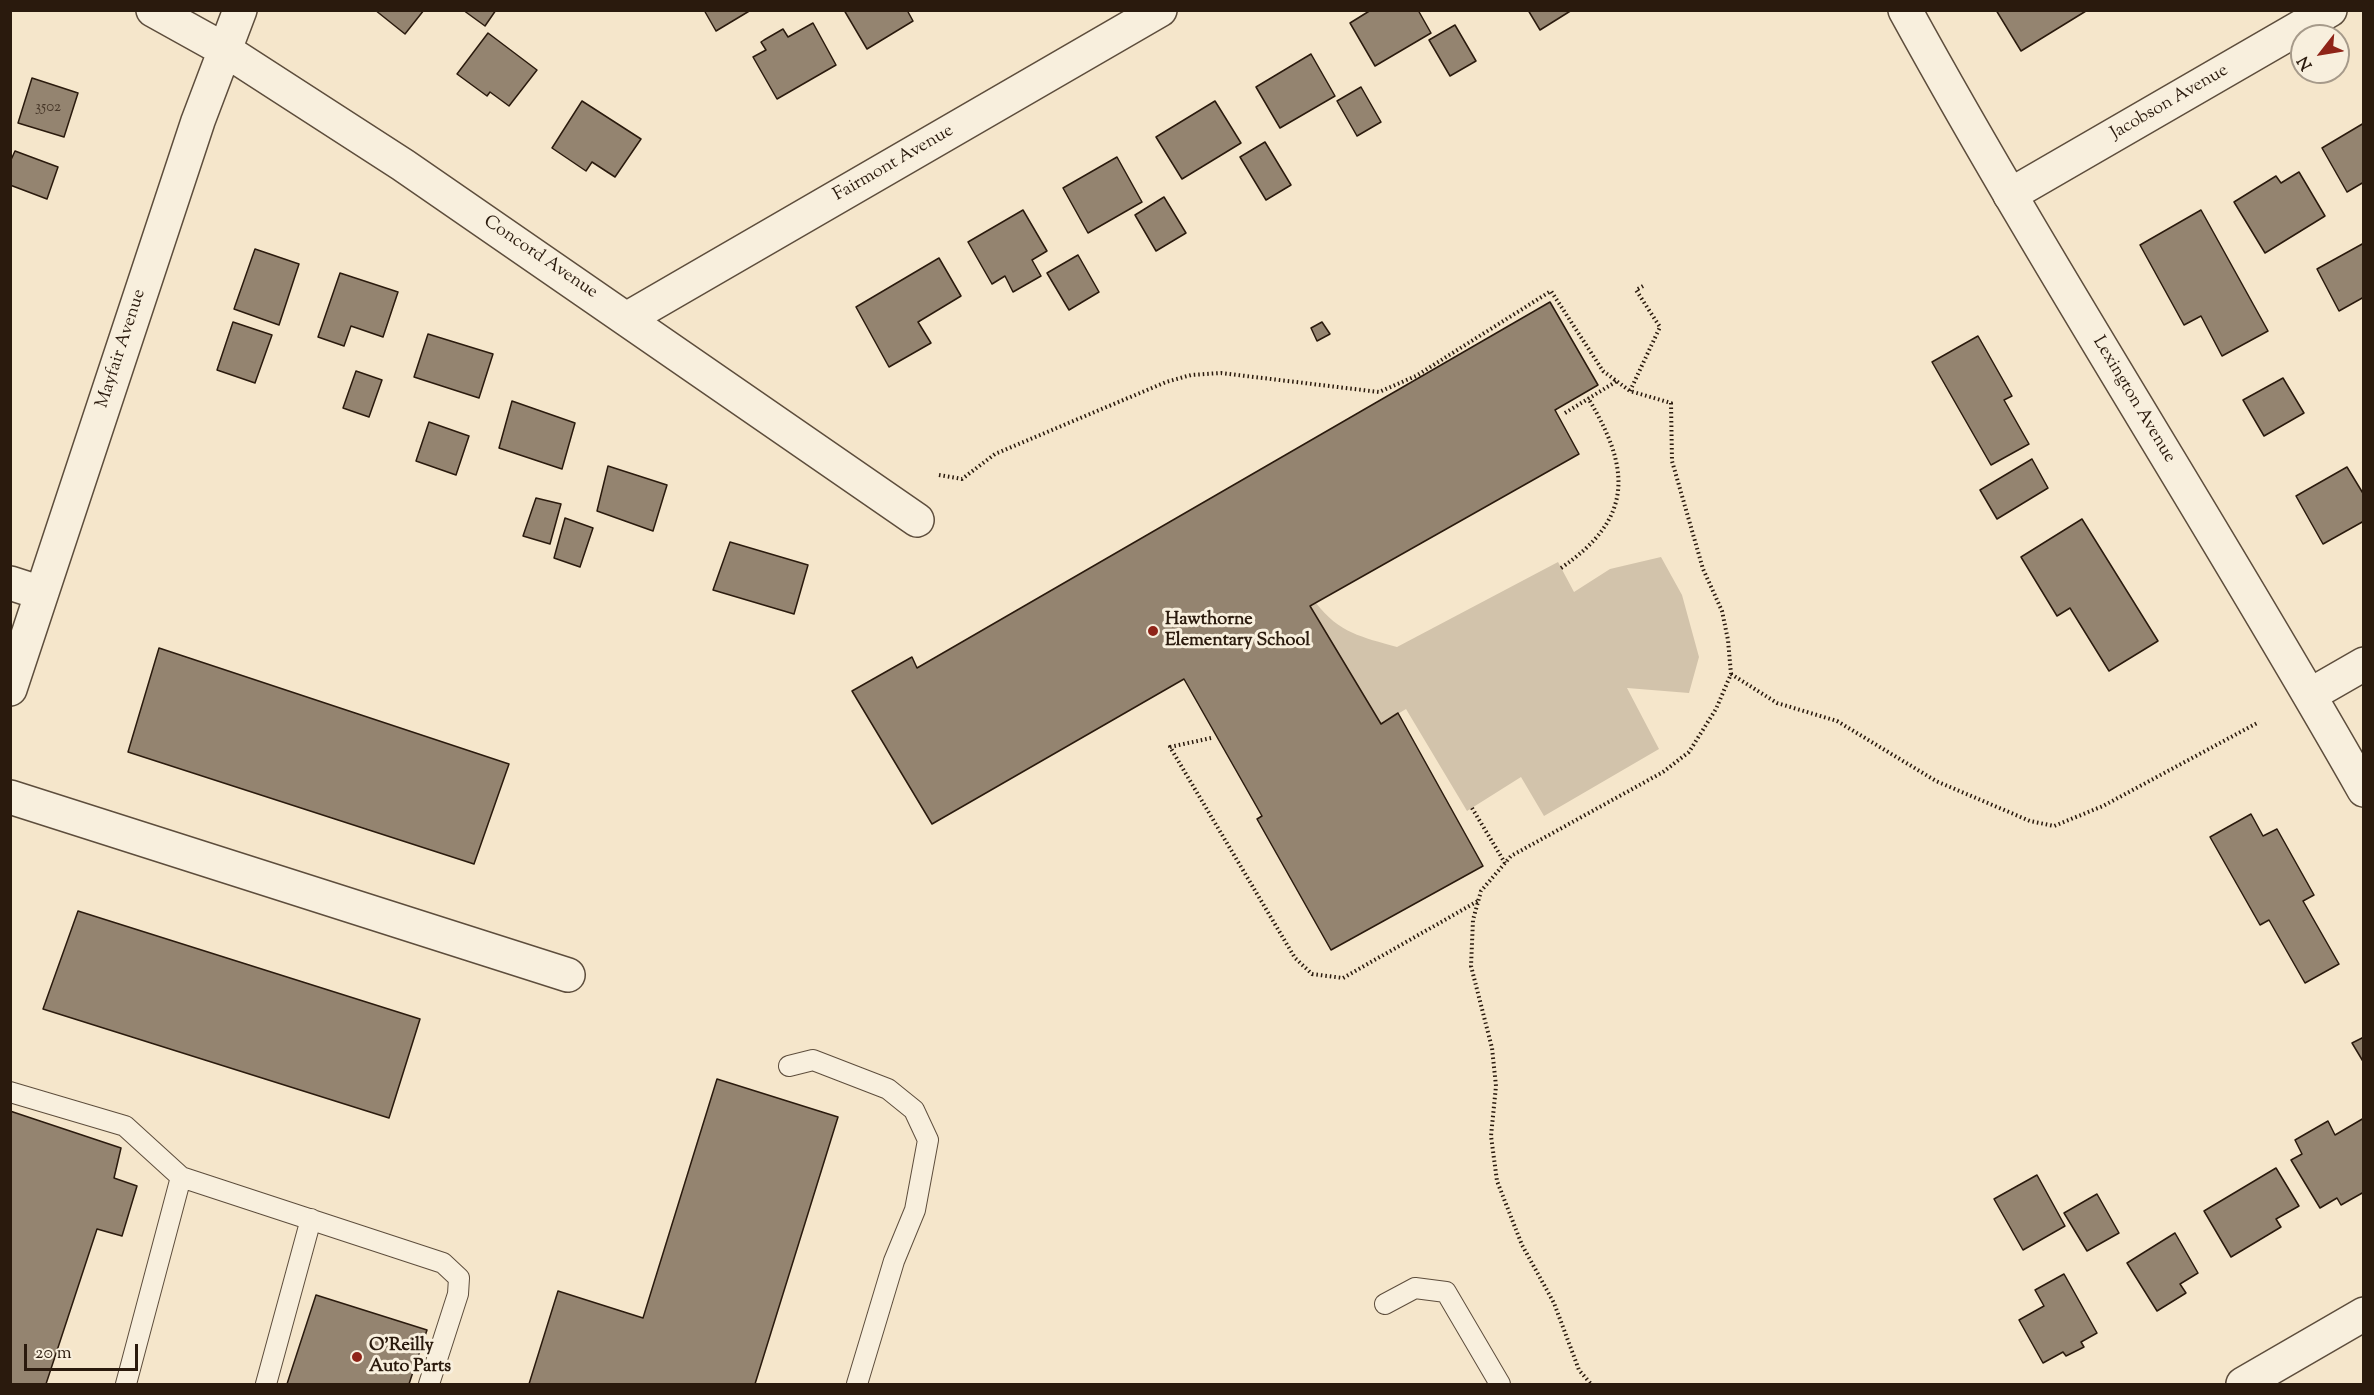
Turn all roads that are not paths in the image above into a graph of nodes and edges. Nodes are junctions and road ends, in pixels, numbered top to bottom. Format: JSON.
{"nodes":[{"id":1,"x":153,"y":10,"type":"edge"},
{"id":2,"x":240,"y":10,"type":"edge"},
{"id":3,"x":1160,"y":10,"type":"edge"},
{"id":4,"x":1905,"y":10,"type":"edge"},
{"id":5,"x":2331,"y":10,"type":"edge"},
{"id":6,"x":225,"y":50,"type":"junction"},
{"id":7,"x":2010,"y":195,"type":"junction"},
{"id":8,"x":628,"y":318,"type":"junction"},
{"id":9,"x":917,"y":520,"type":"dead end"},
{"id":10,"x":10,"y":583,"type":"edge"},
{"id":11,"x":41,"y":593,"type":"junction"},
{"id":12,"x":2364,"y":664,"type":"edge"},
{"id":13,"x":10,"y":689,"type":"edge"},
{"id":14,"x":2310,"y":695,"type":"junction"},
{"id":15,"x":2364,"y":790,"type":"edge"},
{"id":16,"x":10,"y":797,"type":"edge"},
{"id":17,"x":568,"y":975,"type":"dead end"},
{"id":18,"x":789,"y":1066,"type":"dead end"},
{"id":19,"x":10,"y":1092,"type":"edge"},
{"id":20,"x":181,"y":1177,"type":"junction"},
{"id":21,"x":311,"y":1219,"type":"junction"},
{"id":22,"x":1385,"y":1304,"type":"dead end"},
{"id":23,"x":2364,"y":1314,"type":"edge"},
{"id":24,"x":126,"y":1384,"type":"edge"},
{"id":25,"x":266,"y":1384,"type":"edge"},
{"id":26,"x":429,"y":1384,"type":"edge"},
{"id":27,"x":857,"y":1384,"type":"edge"},
{"id":28,"x":1500,"y":1384,"type":"edge"},
{"id":29,"x":2243,"y":1384,"type":"edge"}],
"edges":[{"from":1,"to":6,"type":"street","name":"Concord Avenue"},
{"from":2,"to":6,"type":"street","name":"Mayfair Avenue"},
{"from":3,"to":8,"type":"street","name":"Fairmont Avenue"},
{"from":4,"to":7,"type":"street","name":"Lexington Avenue"},
{"from":5,"to":7,"type":"street","name":"Jacobson Avenue"},
{"from":6,"to":8,"type":"street","name":"Concord Avenue"},
{"from":6,"to":11,"type":"street","name":"Mayfair Avenue"},
{"from":7,"to":14,"type":"street","name":"Lexington Avenue"},
{"from":8,"to":9,"type":"street","name":"Concord Avenue"},
{"from":10,"to":11,"type":"street"},
{"from":11,"to":13,"type":"street","name":"Mayfair Avenue"},
{"from":12,"to":14,"type":"street"},
{"from":14,"to":15,"type":"street","name":"Lexington Avenue"},
{"from":16,"to":17,"type":"street"},
{"from":18,"to":27,"type":"lane"},
{"from":19,"to":20,"type":"lane"},
{"from":20,"to":21,"type":"lane"},
{"from":20,"to":24,"type":"lane"},
{"from":21,"to":25,"type":"lane"},
{"from":21,"to":26,"type":"lane"},
{"from":22,"to":28,"type":"lane"},
{"from":23,"to":29,"type":"street"}]}
